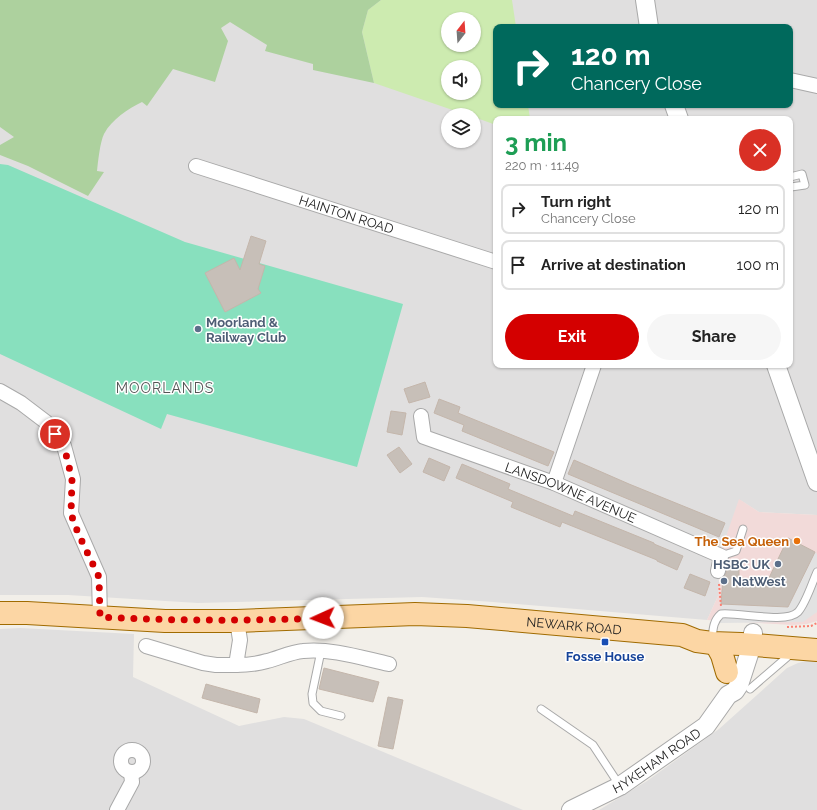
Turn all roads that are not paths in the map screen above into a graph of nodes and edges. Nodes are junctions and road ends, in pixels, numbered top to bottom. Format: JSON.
{"nodes":[{"id":1,"x":645,"y":0,"type":"edge"},
{"id":2,"x":649,"y":24,"type":"edge"},
{"id":3,"x":793,"y":81,"type":"edge"},
{"id":4,"x":817,"y":86,"type":"edge"},
{"id":5,"x":196,"y":166,"type":"dead end"},
{"id":6,"x":793,"y":176,"type":"edge"},
{"id":7,"x":793,"y":187,"type":"edge"},
{"id":8,"x":493,"y":261,"type":"edge"},
{"id":9,"x":593,"y":368,"type":"edge"},
{"id":10,"x":777,"y":368,"type":"edge"},
{"id":11,"x":0,"y":391,"type":"edge"},
{"id":12,"x":421,"y":416,"type":"dead end"},
{"id":13,"x":817,"y":482,"type":"edge"},
{"id":14,"x":554,"y":483,"type":"junction"},
{"id":15,"x":743,"y":529,"type":"dead end"},
{"id":16,"x":721,"y":556,"type":"junction"},
{"id":17,"x":718,"y":571,"type":"road end"},
{"id":18,"x":817,"y":572,"type":"edge"},
{"id":19,"x":0,"y":614,"type":"edge"},
{"id":20,"x":100,"y":617,"type":"junction"},
{"id":21,"x":237,"y":621,"type":"junction"},
{"id":22,"x":715,"y":633,"type":"junction"},
{"id":23,"x":817,"y":634,"type":"edge"},
{"id":24,"x":747,"y":639,"type":"junction"},
{"id":25,"x":146,"y":646,"type":"dead end"},
{"id":26,"x":807,"y":649,"type":"edge"},
{"id":27,"x":322,"y":651,"type":"junction"},
{"id":28,"x":389,"y":664,"type":"dead end"},
{"id":29,"x":236,"y":665,"type":"junction"},
{"id":30,"x":727,"y":672,"type":"junction"},
{"id":31,"x":750,"y":689,"type":"dead end"},
{"id":32,"x":728,"y":695,"type":"junction"},
{"id":33,"x":541,"y":709,"type":"dead end"},
{"id":34,"x":341,"y":716,"type":"dead end"},
{"id":35,"x":131,"y":772,"type":"dead end"},
{"id":36,"x":620,"y":786,"type":"junction"},
{"id":37,"x":576,"y":809,"type":"edge"},
{"id":38,"x":117,"y":810,"type":"edge"}],
"edges":[{"from":1,"to":2,"type":"street"},
{"from":3,"to":4,"type":"street"},
{"from":5,"to":8,"type":"street","name":"HAINTON ROAD"},
{"from":6,"to":7,"type":"lane"},
{"from":9,"to":14,"type":"street"},
{"from":10,"to":13,"type":"street"},
{"from":11,"to":20,"type":"street"},
{"from":12,"to":14,"type":"street","name":"LANSDOWNE AVENUE"},
{"from":14,"to":16,"type":"street","name":"LANSDOWNE AVENUE"},
{"from":15,"to":16,"type":"lane"},
{"from":16,"to":17,"type":"street"},
{"from":18,"to":22,"type":"lane"},
{"from":19,"to":20,"type":"main road","name":"NEWARK ROAD"},
{"from":20,"to":21,"type":"main road","name":"NEWARK ROAD"},
{"from":21,"to":22,"type":"main road","name":"NEWARK ROAD"},
{"from":21,"to":29,"type":"street"},
{"from":22,"to":24,"type":"main road","name":"NEWARK ROAD"},
{"from":22,"to":30,"type":"main road"},
{"from":23,"to":24,"type":"main road","name":"NEWARK ROAD"},
{"from":24,"to":26,"type":"main road","name":"NEWARK ROAD"},
{"from":24,"to":30,"type":"street"},
{"from":24,"to":32,"type":"street","name":"HYKEHAM ROAD"},
{"from":25,"to":29,"type":"street"},
{"from":26,"to":31,"type":"lane"},
{"from":27,"to":28,"type":"street"},
{"from":27,"to":29,"type":"street"},
{"from":27,"to":34,"type":"lane"},
{"from":30,"to":32,"type":"street"},
{"from":32,"to":36,"type":"street","name":"HYKEHAM ROAD"},
{"from":33,"to":36,"type":"lane"},
{"from":35,"to":38,"type":"street"},
{"from":36,"to":37,"type":"street","name":"HYKEHAM ROAD"}]}
